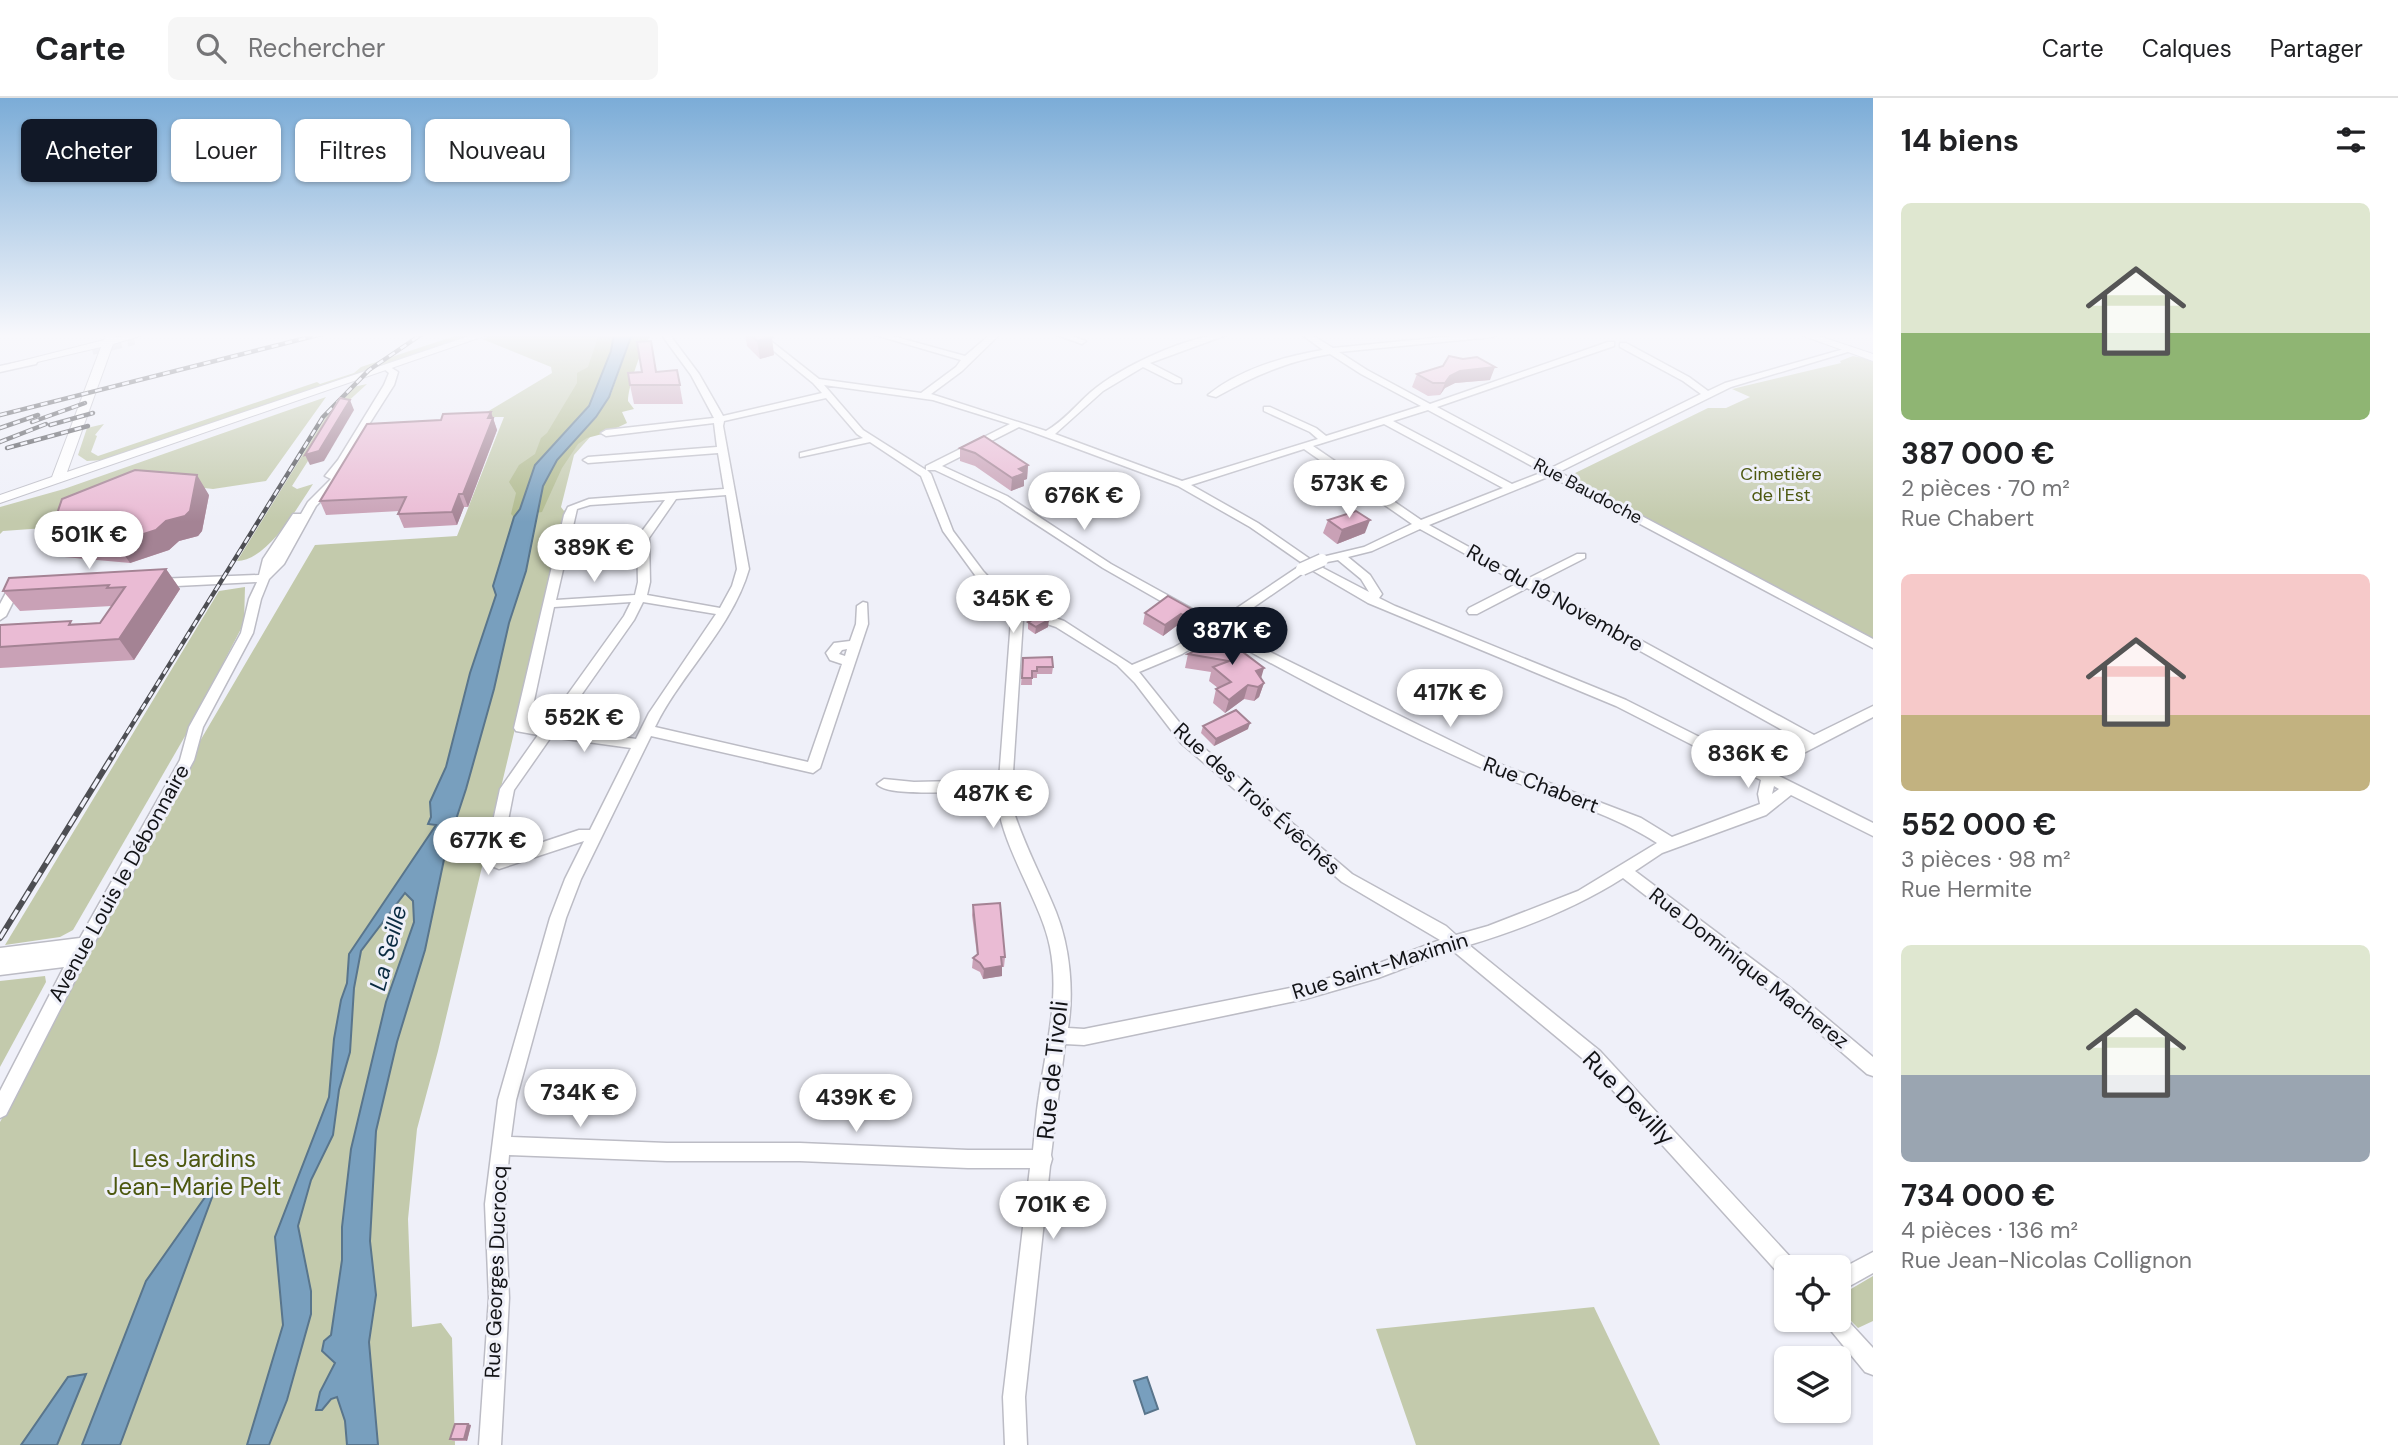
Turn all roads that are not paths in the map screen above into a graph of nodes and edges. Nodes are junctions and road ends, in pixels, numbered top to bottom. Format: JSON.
{"nodes":[{"id":1,"x":88,"y":397,"type":"edge"},
{"id":2,"x":301,"y":397,"type":"edge"},
{"id":3,"x":382,"y":397,"type":"edge"},
{"id":4,"x":707,"y":397,"type":"edge"},
{"id":5,"x":808,"y":397,"type":"edge"},
{"id":6,"x":827,"y":397,"type":"edge"},
{"id":7,"x":930,"y":397,"type":"edge"},
{"id":8,"x":1091,"y":397,"type":"edge"},
{"id":9,"x":1410,"y":397,"type":"edge"},
{"id":10,"x":1458,"y":397,"type":"edge"},
{"id":11,"x":1702,"y":397,"type":"edge"},
{"id":12,"x":1429,"y":407,"type":"junction"},
{"id":13,"x":1267,"y":409,"type":"dead end"},
{"id":14,"x":719,"y":419,"type":"junction"},
{"id":15,"x":1383,"y":420,"type":"junction"},
{"id":16,"x":1018,"y":424,"type":"junction"},
{"id":17,"x":606,"y":433,"type":"dead end"},
{"id":18,"x":1046,"y":435,"type":"junction"},
{"id":19,"x":872,"y":439,"type":"junction"},
{"id":20,"x":1324,"y":439,"type":"junction"},
{"id":21,"x":1305,"y":445,"type":"junction"},
{"id":22,"x":722,"y":450,"type":"junction"},
{"id":23,"x":803,"y":455,"type":"dead end"},
{"id":24,"x":588,"y":460,"type":"dead end"},
{"id":25,"x":935,"y":466,"type":"junction"},
{"id":26,"x":923,"y":471,"type":"junction"},
{"id":27,"x":1551,"y":471,"type":"junction"},
{"id":28,"x":58,"y":479,"type":"junction"},
{"id":29,"x":1182,"y":484,"type":"junction"},
{"id":30,"x":1511,"y":488,"type":"junction"},
{"id":31,"x":730,"y":492,"type":"junction"},
{"id":32,"x":671,"y":497,"type":"junction"},
{"id":33,"x":0,"y":499,"type":"edge"},
{"id":34,"x":1421,"y":524,"type":"junction"},
{"id":35,"x":1340,"y":556,"type":"junction"},
{"id":36,"x":1581,"y":556,"type":"dead end"},
{"id":37,"x":264,"y":578,"type":"junction"},
{"id":38,"x":1526,"y":583,"type":"junction"},
{"id":39,"x":147,"y":584,"type":"edge"},
{"id":40,"x":12,"y":592,"type":"edge"},
{"id":41,"x":640,"y":598,"type":"junction"},
{"id":42,"x":1373,"y":600,"type":"junction"},
{"id":43,"x":549,"y":604,"type":"junction"},
{"id":44,"x":863,"y":606,"type":"dead end"},
{"id":45,"x":1473,"y":611,"type":"dead end"},
{"id":46,"x":724,"y":612,"type":"junction"},
{"id":47,"x":1018,"y":614,"type":"junction"},
{"id":48,"x":0,"y":615,"type":"edge"},
{"id":49,"x":1216,"y":628,"type":"junction"},
{"id":50,"x":1873,"y":644,"type":"edge"},
{"id":51,"x":855,"y":645,"type":"junction"},
{"id":52,"x":850,"y":662,"type":"junction"},
{"id":53,"x":1131,"y":670,"type":"junction"},
{"id":54,"x":1873,"y":711,"type":"edge"},
{"id":55,"x":548,"y":731,"type":"junction"},
{"id":56,"x":643,"y":737,"type":"junction"},
{"id":57,"x":1812,"y":740,"type":"junction"},
{"id":58,"x":1764,"y":774,"type":"junction"},
{"id":59,"x":884,"y":784,"type":"dead end"},
{"id":60,"x":1003,"y":786,"type":"junction"},
{"id":61,"x":1791,"y":787,"type":"junction"},
{"id":62,"x":1767,"y":805,"type":"junction"},
{"id":63,"x":1873,"y":830,"type":"edge"},
{"id":64,"x":595,"y":835,"type":"junction"},
{"id":65,"x":1675,"y":841,"type":"junction"},
{"id":66,"x":1624,"y":871,"type":"junction"},
{"id":67,"x":1456,"y":943,"type":"junction"},
{"id":68,"x":81,"y":951,"type":"junction"},
{"id":69,"x":0,"y":955,"type":"edge"},
{"id":70,"x":0,"y":968,"type":"edge"},
{"id":71,"x":1060,"y":1036,"type":"junction"},
{"id":72,"x":1873,"y":1068,"type":"edge"},
{"id":73,"x":0,"y":1109,"type":"edge"},
{"id":74,"x":500,"y":1146,"type":"junction"},
{"id":75,"x":1043,"y":1160,"type":"junction"},
{"id":76,"x":1775,"y":1255,"type":"edge"},
{"id":77,"x":1873,"y":1262,"type":"edge"},
{"id":78,"x":1851,"y":1275,"type":"edge"},
{"id":79,"x":1846,"y":1332,"type":"edge"},
{"id":80,"x":1870,"y":1360,"type":"edge"},
{"id":81,"x":490,"y":1445,"type":"edge"},
{"id":82,"x":1016,"y":1445,"type":"edge"}],
"edges":[{"from":1,"to":28,"type":"main road"},
{"from":2,"to":28,"type":"main road"},
{"from":3,"to":37,"type":"street","name":"Avenue Louis le Débonnaire"},
{"from":4,"to":14,"type":"street","name":"Rue Georges Ducrocq"},
{"from":5,"to":14,"type":"street"},
{"from":6,"to":19,"type":"street"},
{"from":7,"to":16,"type":"street"},
{"from":8,"to":18,"type":"street"},
{"from":9,"to":12,"type":"street","name":"Rue Baudoche"},
{"from":10,"to":12,"type":"street"},
{"from":11,"to":27,"type":"street"},
{"from":12,"to":15,"type":"street"},
{"from":12,"to":27,"type":"street","name":"Rue Baudoche"},
{"from":13,"to":20,"type":"street"},
{"from":14,"to":17,"type":"street"},
{"from":14,"to":22,"type":"street","name":"Rue Georges Ducrocq"},
{"from":15,"to":20,"type":"street"},
{"from":15,"to":30,"type":"street"},
{"from":16,"to":18,"type":"street"},
{"from":16,"to":25,"type":"street"},
{"from":18,"to":29,"type":"street"},
{"from":19,"to":23,"type":"street"},
{"from":19,"to":26,"type":"street"},
{"from":20,"to":21,"type":"street"},
{"from":21,"to":29,"type":"street"},
{"from":21,"to":34,"type":"street","name":"Rue du 19 Novembre"},
{"from":22,"to":24,"type":"street"},
{"from":22,"to":31,"type":"street","name":"Rue Georges Ducrocq"},
{"from":25,"to":26,"type":"street"},
{"from":25,"to":49,"type":"street","name":"Rue Chabert"},
{"from":26,"to":47,"type":"street"},
{"from":27,"to":30,"type":"street"},
{"from":27,"to":50,"type":"street","name":"Rue Baudoche"},
{"from":28,"to":33,"type":"main road"},
{"from":29,"to":42,"type":"street"},
{"from":30,"to":34,"type":"street"},
{"from":31,"to":32,"type":"street"},
{"from":31,"to":46,"type":"street","name":"Rue Georges Ducrocq"},
{"from":32,"to":41,"type":"street"},
{"from":32,"to":43,"type":"street"},
{"from":34,"to":35,"type":"street"},
{"from":34,"to":38,"type":"street","name":"Rue du 19 Novembre"},
{"from":35,"to":42,"type":"street"},
{"from":35,"to":49,"type":"street","bridge":true},
{"from":36,"to":38,"type":"street"},
{"from":37,"to":39,"type":"street"},
{"from":37,"to":68,"type":"street","name":"Avenue Louis le Débonnaire"},
{"from":38,"to":45,"type":"street"},
{"from":38,"to":57,"type":"street","name":"Rue du 19 Novembre"},
{"from":40,"to":48,"type":"street"},
{"from":41,"to":43,"type":"street"},
{"from":41,"to":46,"type":"street"},
{"from":41,"to":55,"type":"street"},
{"from":42,"to":58,"type":"street"},
{"from":43,"to":55,"type":"street"},
{"from":44,"to":51,"type":"street"},
{"from":46,"to":56,"type":"street","name":"Rue Georges Ducrocq"},
{"from":47,"to":53,"type":"street","name":"Rue des Trois Évêchés"},
{"from":47,"to":60,"type":"street","name":"Rue de Tivoli"},
{"from":49,"to":53,"type":"street"},
{"from":49,"to":65,"type":"street","name":"Rue Chabert"},
{"from":51,"to":52,"type":"street"},
{"from":51,"to":52,"type":"street"},
{"from":52,"to":56,"type":"street"},
{"from":53,"to":67,"type":"street","name":"Rue des Trois Évêchés"},
{"from":54,"to":57,"type":"street"},
{"from":55,"to":56,"type":"street"},
{"from":55,"to":64,"type":"street"},
{"from":56,"to":64,"type":"street","name":"Rue Georges Ducrocq"},
{"from":57,"to":58,"type":"street"},
{"from":58,"to":61,"type":"street"},
{"from":58,"to":62,"type":"street"},
{"from":59,"to":60,"type":"street"},
{"from":60,"to":71,"type":"street","name":"Rue de Tivoli"},
{"from":61,"to":62,"type":"street","name":"Rue Saint-Maximin"},
{"from":61,"to":63,"type":"street"},
{"from":62,"to":65,"type":"street","name":"Rue Saint-Maximin"},
{"from":64,"to":74,"type":"street","name":"Rue Georges Ducrocq"},
{"from":65,"to":66,"type":"street","name":"Rue Saint-Maximin"},
{"from":66,"to":67,"type":"street","name":"Rue Saint-Maximin"},
{"from":66,"to":72,"type":"street","name":"Rue Dominique Macherez"},
{"from":67,"to":71,"type":"street","name":"Rue Saint-Maximin"},
{"from":67,"to":76,"type":"street","name":"Rue Devilly"},
{"from":68,"to":69,"type":"street"},
{"from":68,"to":70,"type":"street"},
{"from":68,"to":73,"type":"street","name":"Avenue Louis le Débonnaire"},
{"from":71,"to":75,"type":"street","name":"Rue de Tivoli"},
{"from":74,"to":75,"type":"street"},
{"from":74,"to":81,"type":"street","name":"Rue Georges Ducrocq"},
{"from":75,"to":82,"type":"street","name":"Rue de Tivoli"},
{"from":77,"to":78,"type":"street"},
{"from":79,"to":80,"type":"street"}]}
